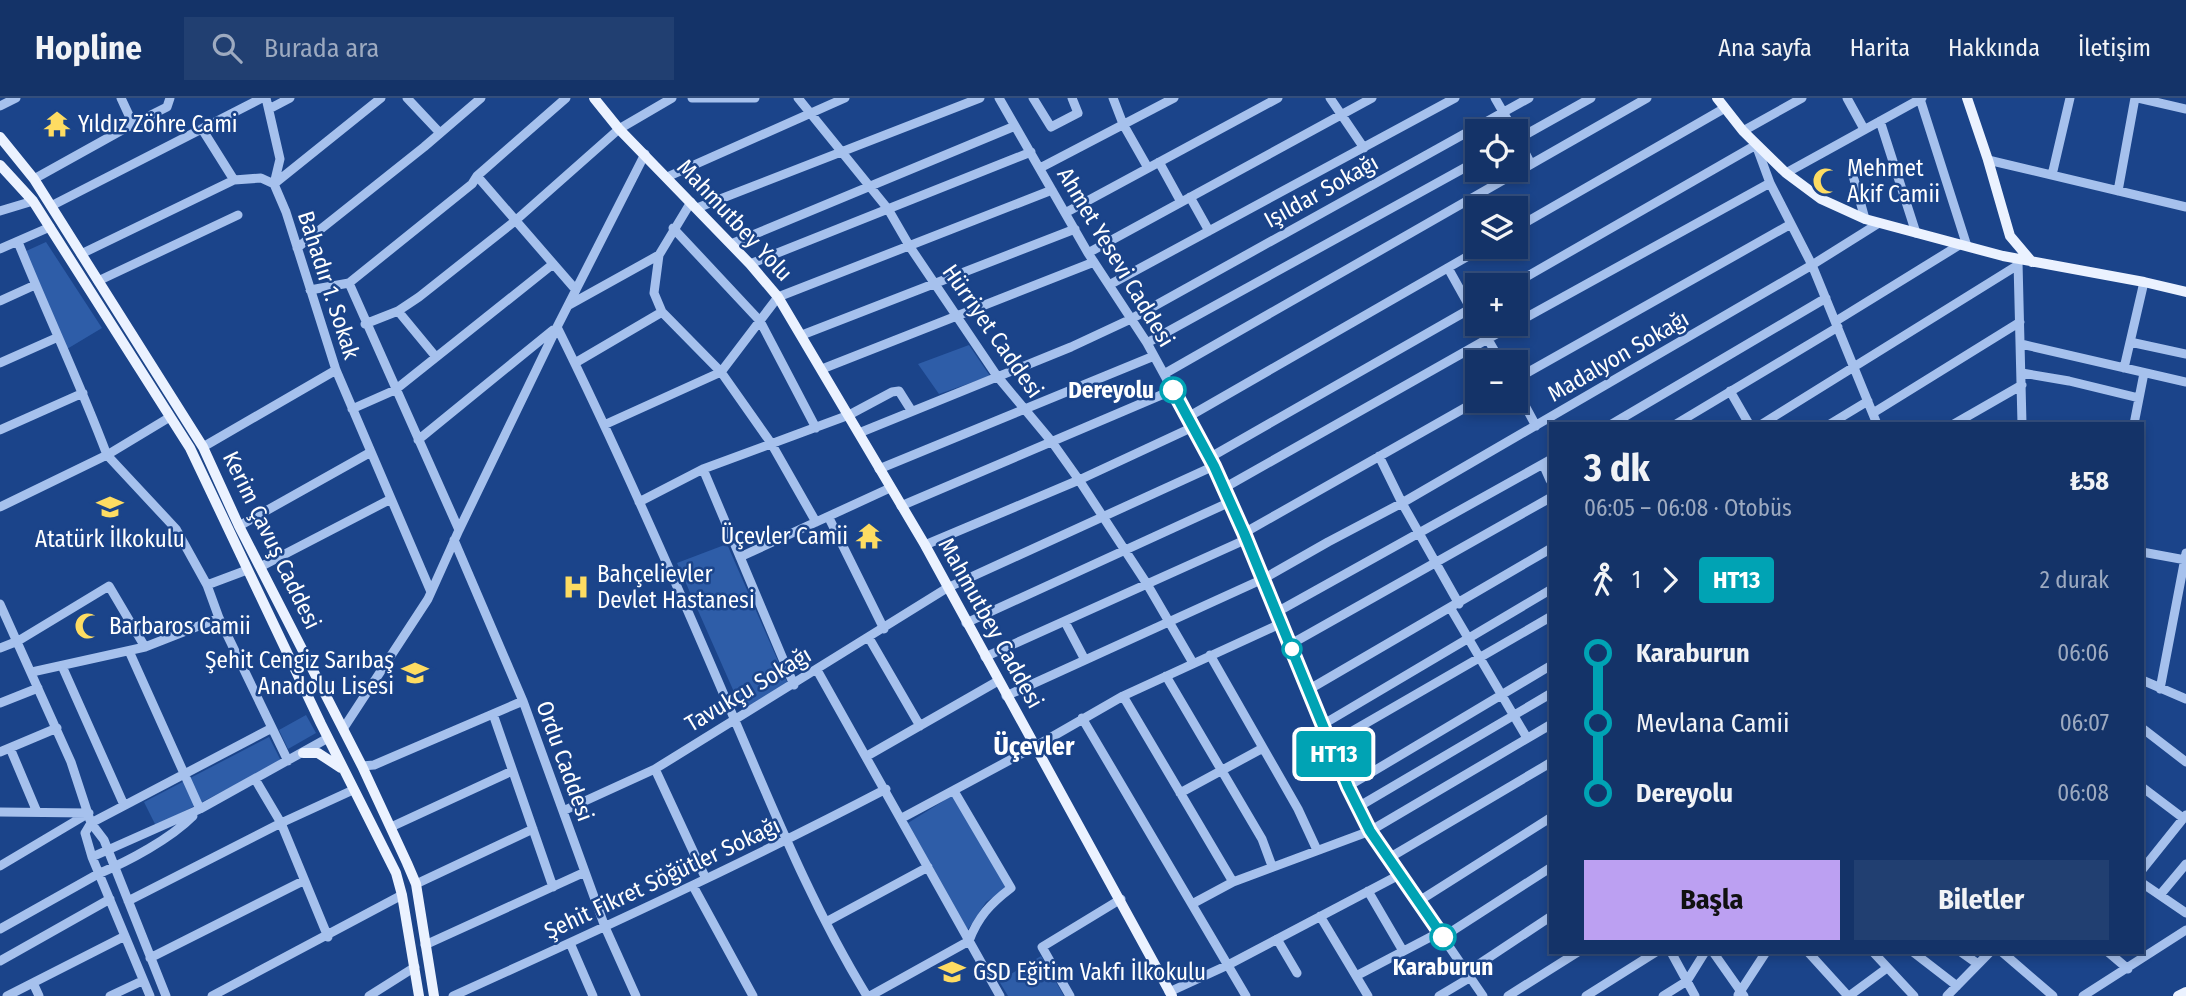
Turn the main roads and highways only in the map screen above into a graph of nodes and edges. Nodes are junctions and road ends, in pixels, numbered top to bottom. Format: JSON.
{"nodes":[{"id":1,"x":594,"y":98,"type":"edge"},
{"id":2,"x":1717,"y":98,"type":"edge"},
{"id":3,"x":1967,"y":98,"type":"edge"},
{"id":4,"x":0,"y":137,"type":"edge"},
{"id":5,"x":0,"y":165,"type":"edge"},
{"id":6,"x":2010,"y":236,"type":"junction"},
{"id":7,"x":2003,"y":257,"type":"junction"},
{"id":8,"x":2032,"y":262,"type":"junction"},
{"id":9,"x":2186,"y":292,"type":"edge"},
{"id":10,"x":830,"y":383,"type":"joint"},
{"id":11,"x":343,"y":729,"type":"junction"},
{"id":12,"x":328,"y":738,"type":"junction"},
{"id":13,"x":303,"y":753,"type":"road end"},
{"id":14,"x":344,"y":770,"type":"junction"},
{"id":15,"x":2186,"y":992,"type":"edge"},
{"id":16,"x":1171,"y":994,"type":"edge"},
{"id":17,"x":419,"y":996,"type":"edge"},
{"id":18,"x":434,"y":996,"type":"edge"},
{"id":19,"x":2178,"y":996,"type":"edge"}],
"edges":[{"from":1,"to":10,"type":"main road","name":"Mahmutbey Yolu"},
{"from":2,"to":7,"type":"main road"},
{"from":3,"to":6,"type":"main road"},
{"from":4,"to":11,"type":"main road","name":"Kerim Çavuş Caddesi"},
{"from":5,"to":12,"type":"main road","name":"Kerim Çavuş Caddesi"},
{"from":6,"to":7,"type":"main road"},
{"from":6,"to":8,"type":"main road"},
{"from":7,"to":8,"type":"main road"},
{"from":8,"to":9,"type":"main road"},
{"from":10,"to":16,"type":"main road","name":"Mahmutbey Caddesi"},
{"from":11,"to":12,"type":"main road"},
{"from":11,"to":18,"type":"main road","name":"Kerim Çavuş Caddesi"},
{"from":12,"to":14,"type":"main road","name":"Kerim Çavuş Caddesi"},
{"from":13,"to":14,"type":"main road"},
{"from":14,"to":17,"type":"main road","name":"Kerim Çavuş Caddesi"},
{"from":15,"to":19,"type":"main road"}]}
